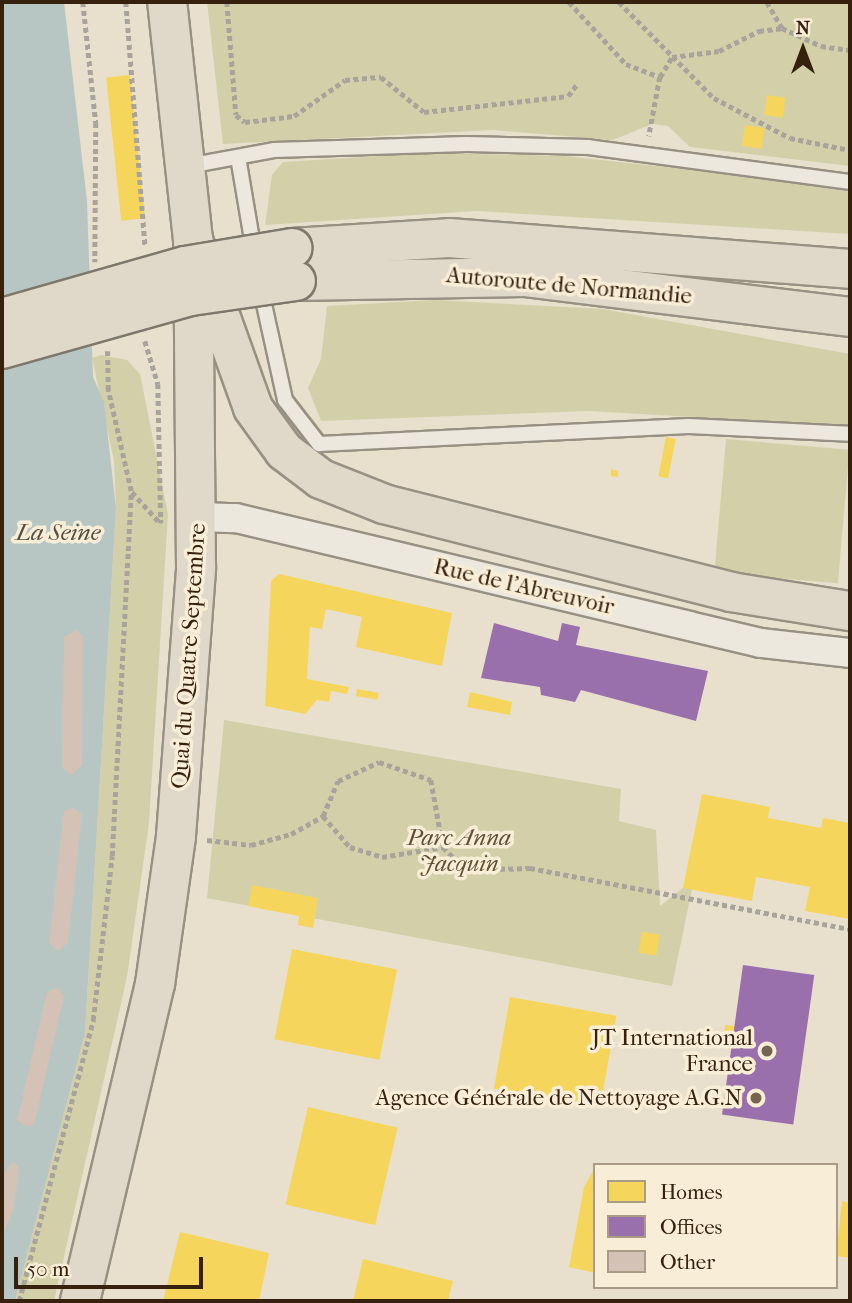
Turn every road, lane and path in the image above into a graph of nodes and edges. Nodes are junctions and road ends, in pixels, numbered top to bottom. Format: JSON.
{"nodes":[{"id":1,"x":83,"y":2,"type":"edge"},
{"id":2,"x":167,"y":2,"type":"edge"},
{"id":3,"x":227,"y":2,"type":"edge"},
{"id":4,"x":569,"y":2,"type":"edge"},
{"id":5,"x":619,"y":2,"type":"edge"},
{"id":6,"x":767,"y":2,"type":"edge"},
{"id":7,"x":782,"y":28,"type":"junction"},
{"id":8,"x":850,"y":50,"type":"edge"},
{"id":9,"x":672,"y":57,"type":"junction"},
{"id":10,"x":660,"y":77,"type":"junction"},
{"id":11,"x":577,"y":84,"type":"dead end"},
{"id":12,"x":850,"y":150,"type":"edge"},
{"id":13,"x":645,"y":154,"type":"junction"},
{"id":14,"x":238,"y":157,"type":"junction"},
{"id":15,"x":188,"y":166,"type":"junction"},
{"id":16,"x":850,"y":181,"type":"edge"},
{"id":17,"x":193,"y":240,"type":"junction"},
{"id":18,"x":294,"y":264,"type":"junction"},
{"id":19,"x":850,"y":269,"type":"edge"},
{"id":20,"x":96,"y":270,"type":"dead end"},
{"id":21,"x":850,"y":317,"type":"edge"},
{"id":22,"x":2,"y":318,"type":"edge"},
{"id":23,"x":107,"y":346,"type":"dead end"},
{"id":24,"x":2,"y":349,"type":"edge"},
{"id":25,"x":850,"y":435,"type":"edge"},
{"id":26,"x":131,"y":491,"type":"junction"},
{"id":27,"x":183,"y":524,"type":"junction"},
{"id":28,"x":850,"y":611,"type":"edge"},
{"id":29,"x":850,"y":653,"type":"edge"},
{"id":30,"x":323,"y":816,"type":"junction"},
{"id":31,"x":176,"y":836,"type":"junction"},
{"id":32,"x":443,"y":847,"type":"junction"},
{"id":33,"x":850,"y":929,"type":"edge"},
{"id":34,"x":19,"y":1301,"type":"edge"},
{"id":35,"x":80,"y":1301,"type":"edge"}],
"edges":[{"from":1,"to":20,"type":"path"},
{"from":2,"to":15,"type":"main road","name":"Quai du Quatre Septembre"},
{"from":3,"to":11,"type":"path"},
{"from":4,"to":10,"type":"path"},
{"from":5,"to":9,"type":"path"},
{"from":6,"to":7,"type":"path"},
{"from":7,"to":8,"type":"path"},
{"from":7,"to":9,"type":"path"},
{"from":9,"to":10,"type":"path"},
{"from":9,"to":12,"type":"path"},
{"from":10,"to":13,"type":"path"},
{"from":13,"to":14,"type":"lane"},
{"from":13,"to":16,"type":"lane"},
{"from":14,"to":15,"type":"lane"},
{"from":14,"to":25,"type":"lane"},
{"from":15,"to":17,"type":"main road","name":"Quai du Quatre Septembre"},
{"from":17,"to":27,"type":"main road","name":"Quai du Quatre Septembre"},
{"from":17,"to":28,"type":"main road"},
{"from":18,"to":19,"type":"main road","name":"Autoroute de Normandie"},
{"from":18,"to":21,"type":"main road","name":"Autoroute de Normandie"},
{"from":18,"to":22,"type":"main road","name":"Autoroute de Normandie","bridge":true},
{"from":18,"to":24,"type":"main road","name":"Autoroute de Normandie","bridge":true},
{"from":23,"to":26,"type":"path"},
{"from":26,"to":27,"type":"path"},
{"from":26,"to":34,"type":"path"},
{"from":27,"to":29,"type":"street","name":"Rue de l'Abreuvoir"},
{"from":27,"to":31,"type":"main road","name":"Quai du Quatre Septembre"},
{"from":30,"to":31,"type":"path"},
{"from":30,"to":32,"type":"path"},
{"from":30,"to":32,"type":"path"},
{"from":31,"to":35,"type":"main road","name":"Quai du Quatre Septembre"},
{"from":32,"to":33,"type":"path"}]}
